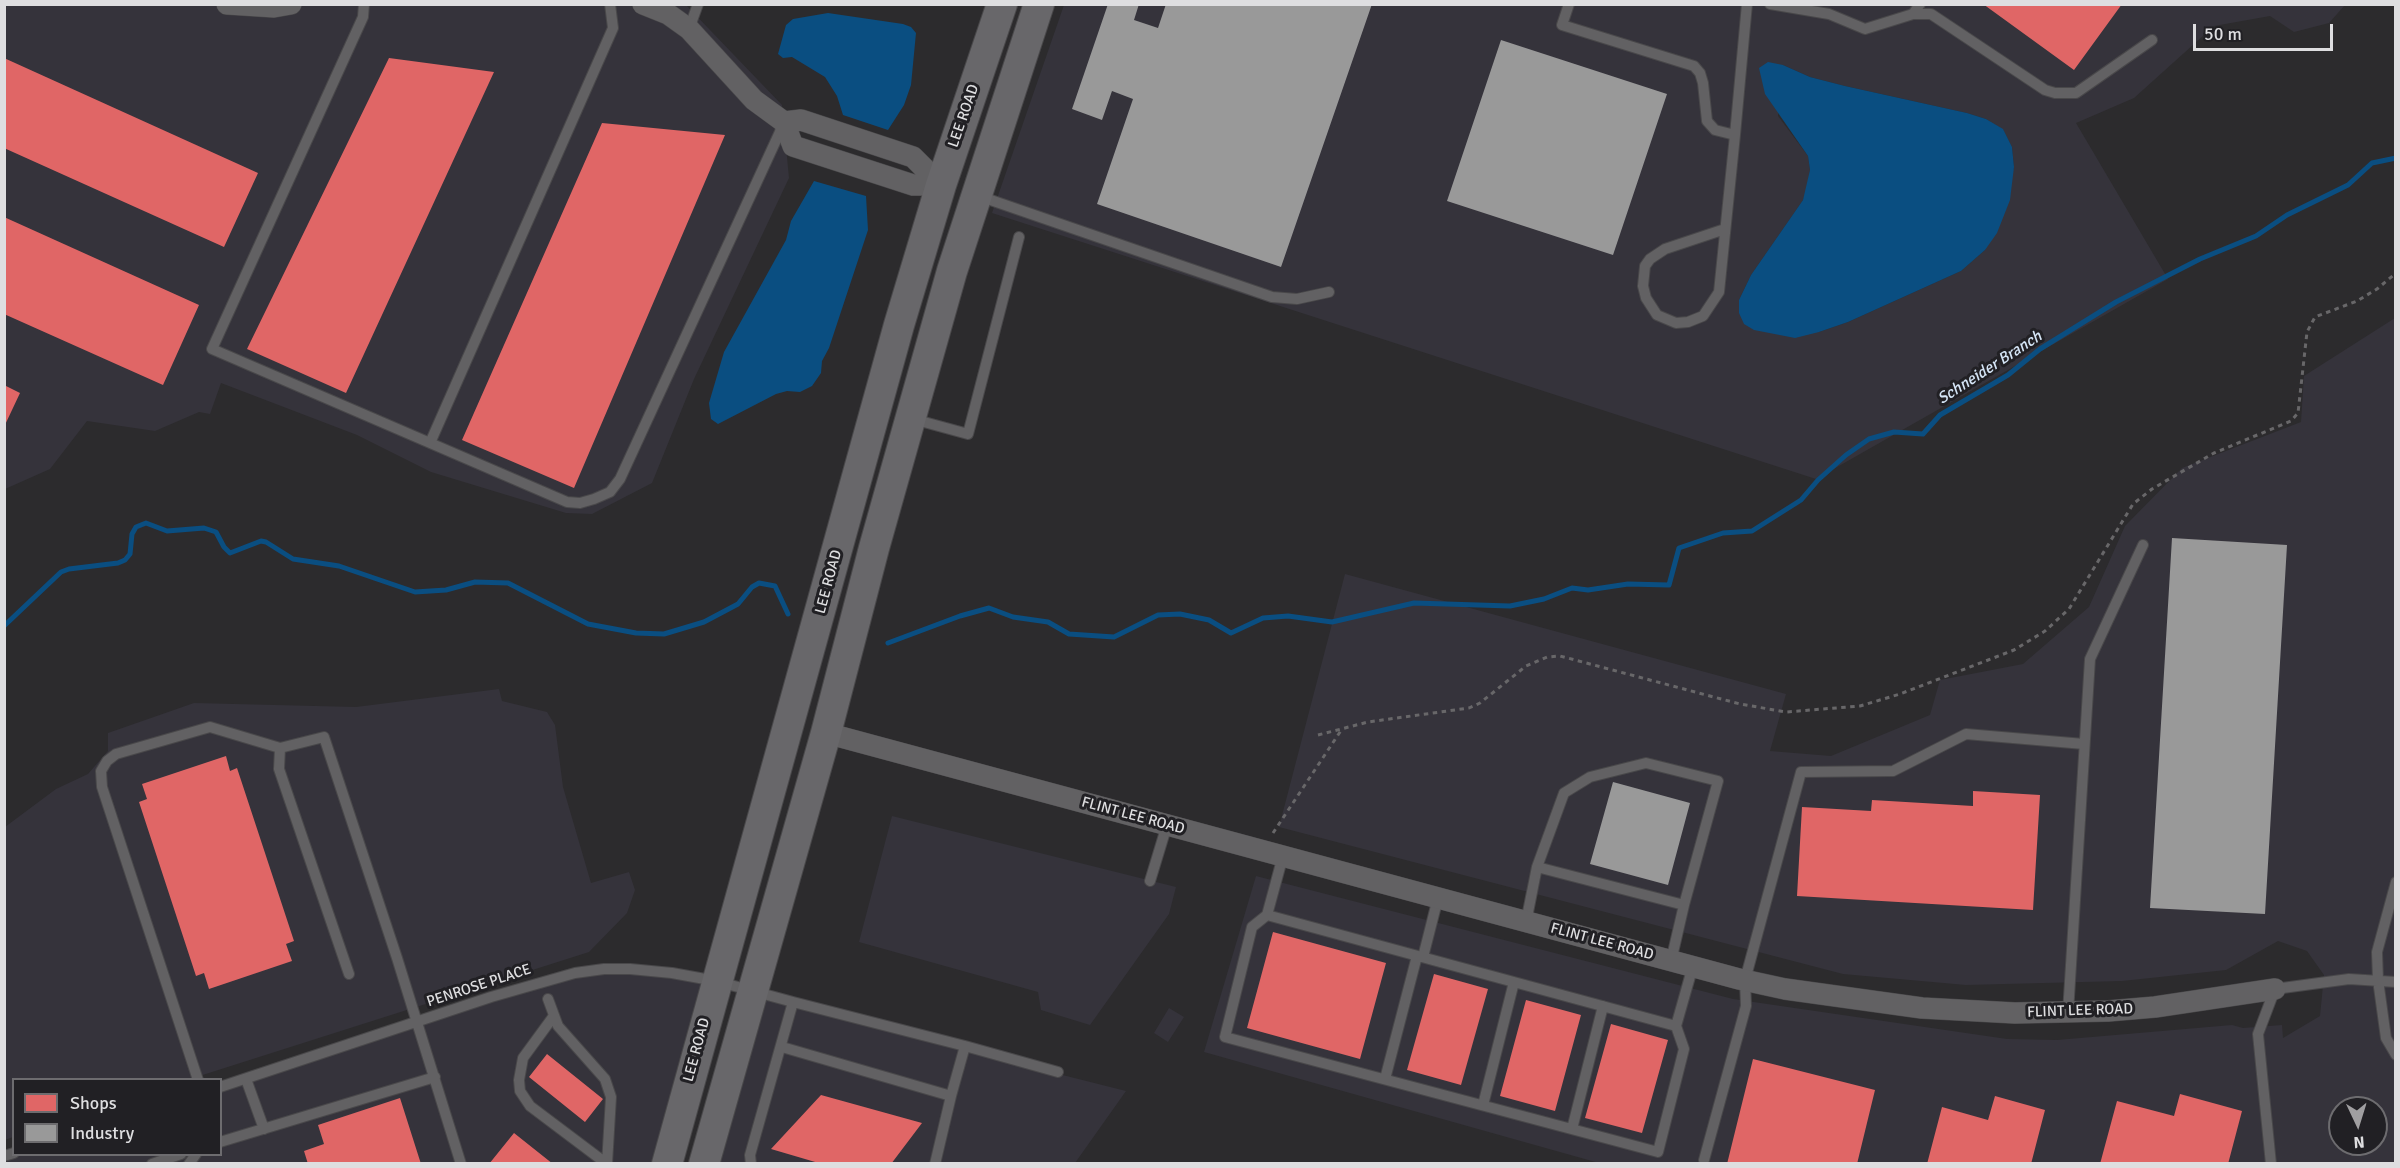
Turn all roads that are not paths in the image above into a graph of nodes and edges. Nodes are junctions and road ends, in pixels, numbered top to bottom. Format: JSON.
{"nodes":[{"id":1,"x":291,"y":4,"type":"edge"},
{"id":2,"x":364,"y":4,"type":"edge"},
{"id":3,"x":610,"y":4,"type":"edge"},
{"id":4,"x":644,"y":4,"type":"edge"},
{"id":5,"x":698,"y":4,"type":"edge"},
{"id":6,"x":1002,"y":4,"type":"edge"},
{"id":7,"x":1038,"y":4,"type":"edge"},
{"id":8,"x":1569,"y":4,"type":"edge"},
{"id":9,"x":1747,"y":4,"type":"edge"},
{"id":10,"x":1770,"y":4,"type":"edge"},
{"id":11,"x":238,"y":5,"type":"edge"},
{"id":12,"x":1816,"y":8,"type":"edge"},
{"id":13,"x":1917,"y":9,"type":"edge"},
{"id":14,"x":689,"y":29,"type":"junction"},
{"id":15,"x":2152,"y":40,"type":"dead end"},
{"id":16,"x":784,"y":122,"type":"junction"},
{"id":17,"x":1735,"y":135,"type":"junction"},
{"id":18,"x":941,"y":185,"type":"junction"},
{"id":19,"x":975,"y":195,"type":"junction"},
{"id":20,"x":1725,"y":229,"type":"junction"},
{"id":21,"x":1019,"y":237,"type":"dead end"},
{"id":22,"x":1329,"y":292,"type":"dead end"},
{"id":23,"x":910,"y":418,"type":"junction"},
{"id":24,"x":430,"y":443,"type":"junction"},
{"id":25,"x":2143,"y":545,"type":"dead end"},
{"id":26,"x":826,"y":733,"type":"junction"},
{"id":27,"x":2084,"y":744,"type":"junction"},
{"id":28,"x":280,"y":748,"type":"junction"},
{"id":29,"x":1167,"y":825,"type":"junction"},
{"id":30,"x":1282,"y":856,"type":"junction"},
{"id":31,"x":1537,"y":867,"type":"junction"},
{"id":32,"x":1150,"y":881,"type":"dead end"},
{"id":33,"x":2396,"y":882,"type":"edge"},
{"id":34,"x":1438,"y":898,"type":"junction"},
{"id":35,"x":1684,"y":905,"type":"junction"},
{"id":36,"x":1267,"y":915,"type":"junction"},
{"id":37,"x":1526,"y":921,"type":"junction"},
{"id":38,"x":1420,"y":957,"type":"junction"},
{"id":39,"x":1671,"y":961,"type":"junction"},
{"id":40,"x":1693,"y":966,"type":"junction"},
{"id":41,"x":349,"y":974,"type":"dead end"},
{"id":42,"x":1745,"y":980,"type":"junction"},
{"id":43,"x":2378,"y":980,"type":"junction"},
{"id":44,"x":716,"y":981,"type":"junction"},
{"id":45,"x":1514,"y":982,"type":"junction"},
{"id":46,"x":2396,"y":982,"type":"edge"},
{"id":47,"x":2275,"y":988,"type":"junction"},
{"id":48,"x":753,"y":991,"type":"junction"},
{"id":49,"x":548,"y":999,"type":"dead end"},
{"id":50,"x":793,"y":1002,"type":"junction"},
{"id":51,"x":1603,"y":1006,"type":"junction"},
{"id":52,"x":2068,"y":1012,"type":"junction"},
{"id":53,"x":553,"y":1017,"type":"junction"},
{"id":54,"x":417,"y":1023,"type":"junction"},
{"id":55,"x":1676,"y":1026,"type":"junction"},
{"id":56,"x":965,"y":1046,"type":"junction"},
{"id":57,"x":782,"y":1047,"type":"junction"},
{"id":58,"x":2396,"y":1055,"type":"edge"},
{"id":59,"x":1058,"y":1072,"type":"dead end"},
{"id":60,"x":435,"y":1077,"type":"junction"},
{"id":61,"x":197,"y":1078,"type":"edge"},
{"id":62,"x":246,"y":1079,"type":"junction"},
{"id":63,"x":1385,"y":1079,"type":"junction"},
{"id":64,"x":222,"y":1086,"type":"edge"},
{"id":65,"x":951,"y":1096,"type":"junction"},
{"id":66,"x":1483,"y":1105,"type":"junction"},
{"id":67,"x":264,"y":1129,"type":"junction"},
{"id":68,"x":1572,"y":1129,"type":"junction"},
{"id":69,"x":222,"y":1141,"type":"edge"},
{"id":70,"x":178,"y":1156,"type":"edge"},
{"id":71,"x":1704,"y":1160,"type":"dead end"},
{"id":72,"x":152,"y":1164,"type":"edge"},
{"id":73,"x":461,"y":1164,"type":"edge"},
{"id":74,"x":607,"y":1164,"type":"edge"},
{"id":75,"x":667,"y":1164,"type":"edge"},
{"id":76,"x":704,"y":1164,"type":"edge"},
{"id":77,"x":751,"y":1164,"type":"edge"},
{"id":78,"x":936,"y":1164,"type":"edge"},
{"id":79,"x":2271,"y":1164,"type":"edge"}],
"edges":[{"from":1,"to":11,"type":"street"},
{"from":2,"to":24,"type":"lane"},
{"from":3,"to":24,"type":"lane"},
{"from":4,"to":14,"type":"street"},
{"from":5,"to":14,"type":"lane"},
{"from":6,"to":18,"type":"street","name":"LEE ROAD"},
{"from":7,"to":19,"type":"street"},
{"from":8,"to":17,"type":"lane"},
{"from":9,"to":17,"type":"lane"},
{"from":10,"to":12,"type":"lane"},
{"from":12,"to":13,"type":"lane"},
{"from":13,"to":15,"type":"lane"},
{"from":14,"to":16,"type":"street"},
{"from":16,"to":18,"type":"street"},
{"from":16,"to":24,"type":"lane"},
{"from":17,"to":20,"type":"lane"},
{"from":18,"to":44,"type":"street","name":"LEE ROAD"},
{"from":19,"to":22,"type":"lane"},
{"from":19,"to":23,"type":"street"},
{"from":20,"to":20,"type":"lane"},
{"from":21,"to":23,"type":"lane"},
{"from":23,"to":26,"type":"street"},
{"from":25,"to":27,"type":"lane"},
{"from":26,"to":29,"type":"street","name":"FLINT LEE ROAD"},
{"from":26,"to":48,"type":"street"},
{"from":27,"to":42,"type":"lane"},
{"from":27,"to":52,"type":"lane"},
{"from":28,"to":41,"type":"lane"},
{"from":28,"to":54,"type":"lane"},
{"from":28,"to":61,"type":"lane"},
{"from":29,"to":30,"type":"street","name":"FLINT LEE ROAD"},
{"from":29,"to":32,"type":"lane"},
{"from":30,"to":34,"type":"street","name":"FLINT LEE ROAD"},
{"from":30,"to":36,"type":"lane"},
{"from":31,"to":35,"type":"lane"},
{"from":31,"to":35,"type":"lane"},
{"from":31,"to":37,"type":"lane"},
{"from":33,"to":43,"type":"lane"},
{"from":34,"to":37,"type":"street","name":"FLINT LEE ROAD"},
{"from":34,"to":38,"type":"lane"},
{"from":35,"to":39,"type":"lane"},
{"from":36,"to":38,"type":"lane"},
{"from":36,"to":63,"type":"lane"},
{"from":37,"to":39,"type":"street","name":"FLINT LEE ROAD"},
{"from":38,"to":45,"type":"lane"},
{"from":38,"to":63,"type":"lane"},
{"from":39,"to":40,"type":"street","name":"FLINT LEE ROAD"},
{"from":40,"to":42,"type":"street","name":"FLINT LEE ROAD"},
{"from":40,"to":55,"type":"lane"},
{"from":42,"to":52,"type":"street","name":"FLINT LEE ROAD"},
{"from":42,"to":71,"type":"lane"},
{"from":43,"to":46,"type":"lane","name":"FLINT LEE ROAD"},
{"from":43,"to":47,"type":"lane","name":"FLINT LEE ROAD"},
{"from":43,"to":58,"type":"lane"},
{"from":44,"to":48,"type":"lane","name":"PENROSE PLACE"},
{"from":44,"to":54,"type":"lane","name":"PENROSE PLACE"},
{"from":44,"to":75,"type":"street","name":"LEE ROAD"},
{"from":45,"to":51,"type":"lane"},
{"from":45,"to":66,"type":"lane"},
{"from":47,"to":52,"type":"street","name":"FLINT LEE ROAD"},
{"from":47,"to":79,"type":"lane"},
{"from":48,"to":50,"type":"lane","name":"PENROSE PLACE"},
{"from":48,"to":76,"type":"street"},
{"from":49,"to":53,"type":"lane"},
{"from":50,"to":56,"type":"lane","name":"PENROSE PLACE"},
{"from":50,"to":57,"type":"lane"},
{"from":51,"to":55,"type":"lane"},
{"from":51,"to":68,"type":"lane"},
{"from":53,"to":74,"type":"lane"},
{"from":53,"to":74,"type":"lane"},
{"from":54,"to":60,"type":"lane"},
{"from":54,"to":62,"type":"lane","name":"PENROSE PLACE"},
{"from":55,"to":68,"type":"lane"},
{"from":56,"to":59,"type":"lane","name":"PENROSE PLACE"},
{"from":56,"to":65,"type":"lane"},
{"from":57,"to":65,"type":"lane"},
{"from":57,"to":77,"type":"lane"},
{"from":60,"to":67,"type":"lane"},
{"from":60,"to":73,"type":"lane"},
{"from":62,"to":64,"type":"lane","name":"PENROSE PLACE"},
{"from":62,"to":67,"type":"lane"},
{"from":63,"to":66,"type":"lane"},
{"from":65,"to":78,"type":"lane"},
{"from":66,"to":68,"type":"lane"},
{"from":67,"to":69,"type":"lane"},
{"from":70,"to":72,"type":"lane"}]}
